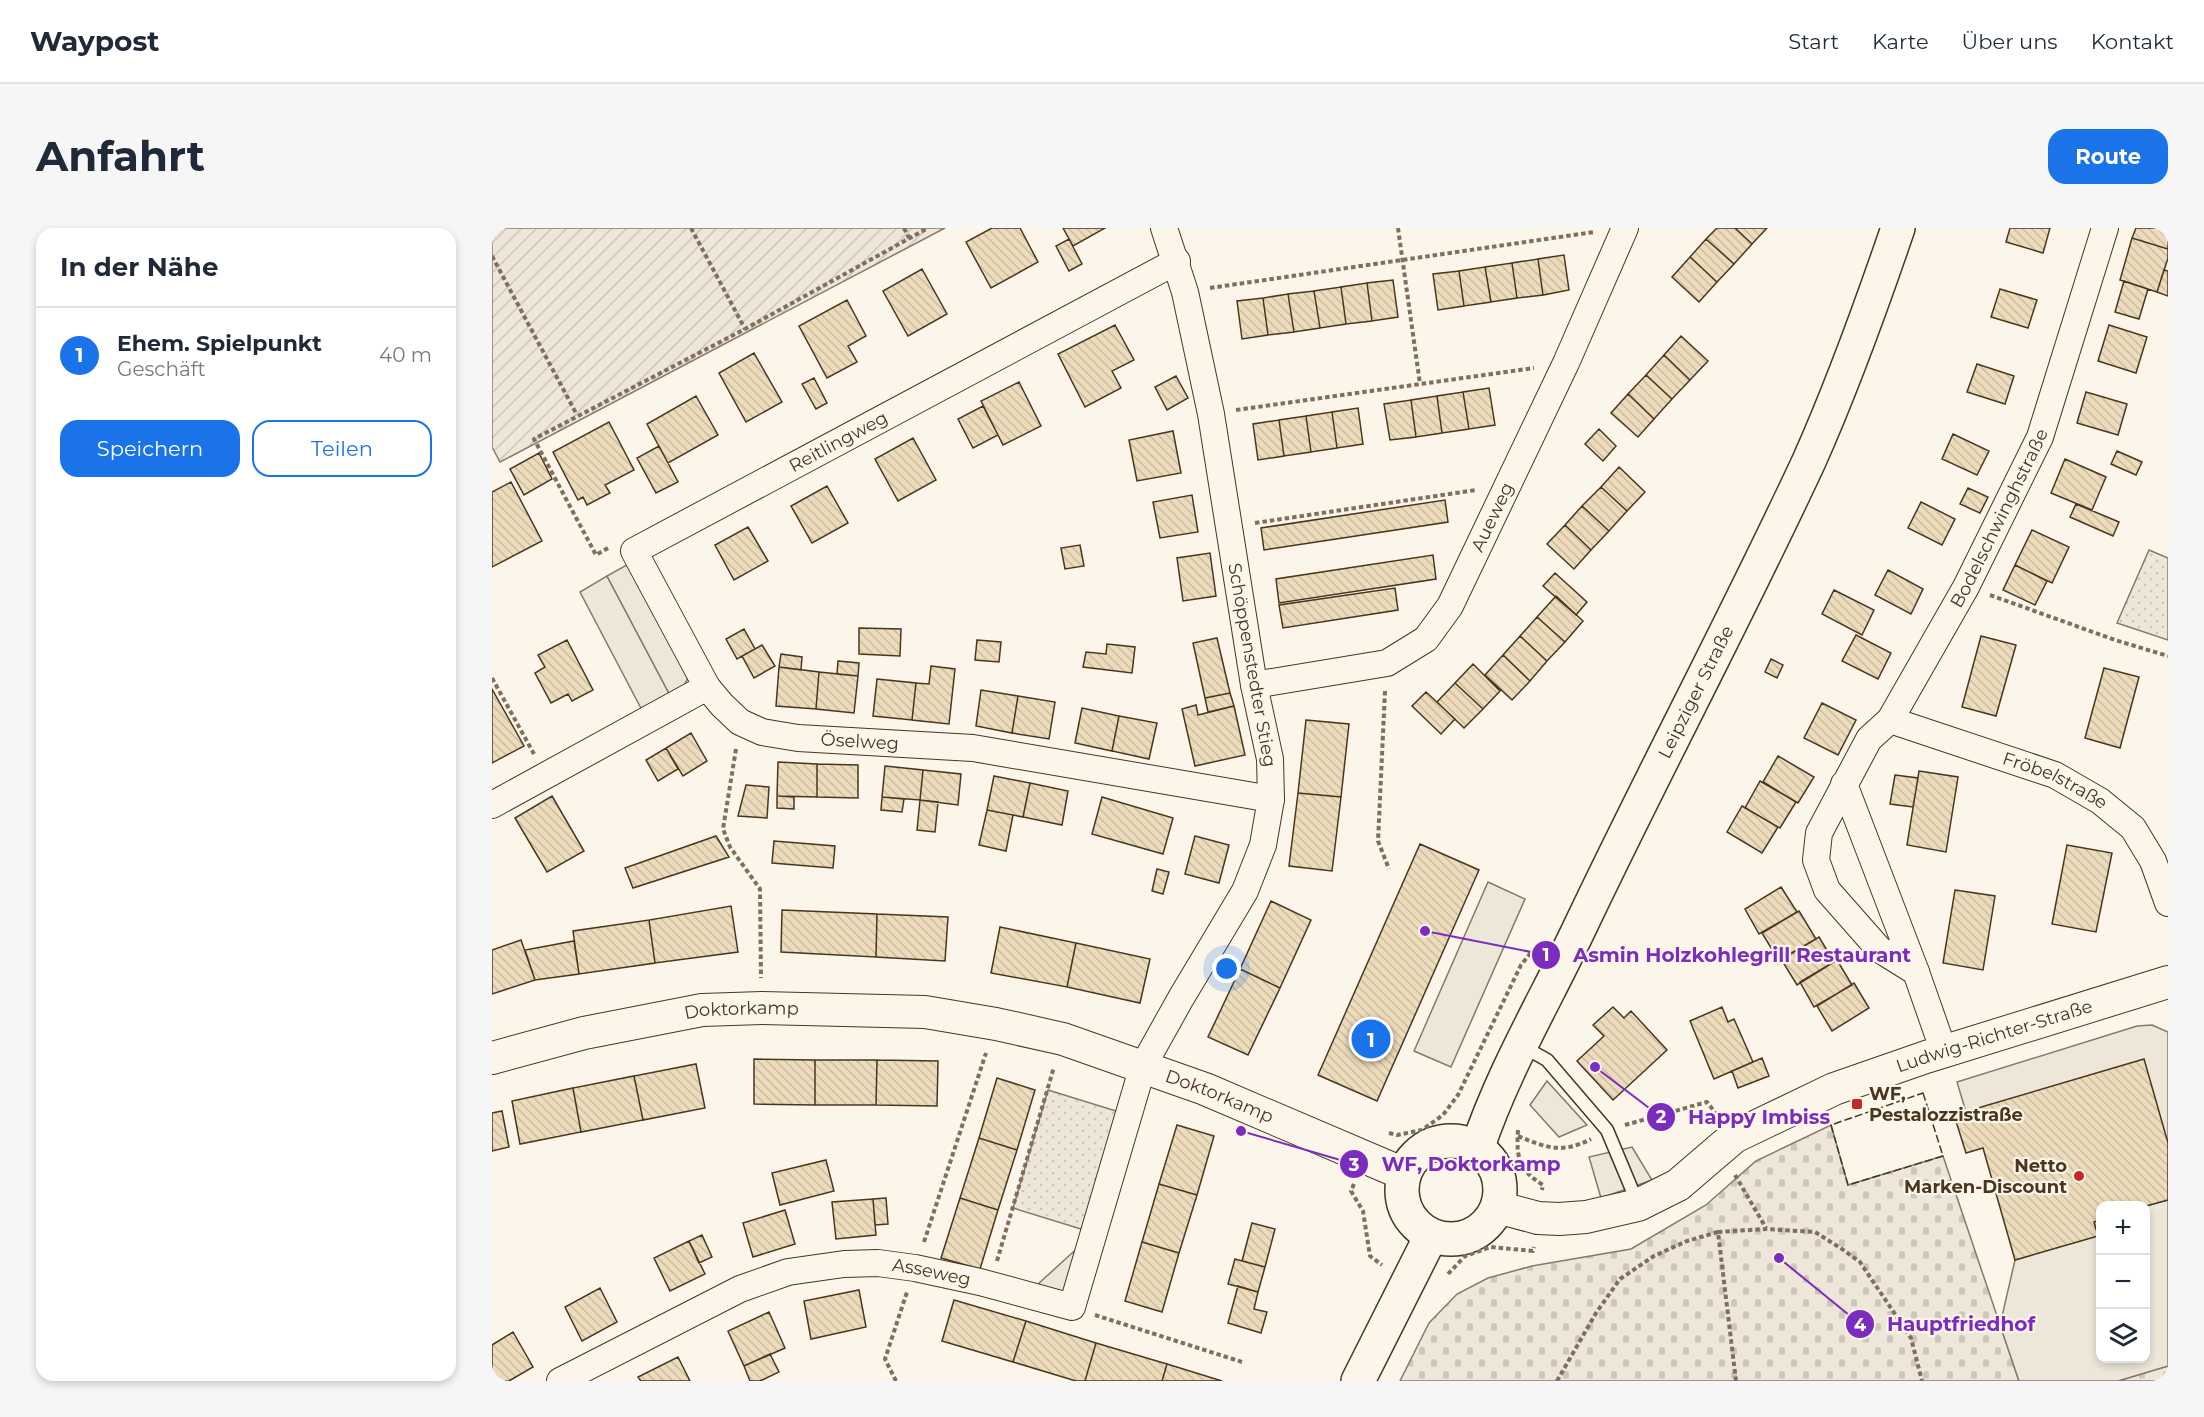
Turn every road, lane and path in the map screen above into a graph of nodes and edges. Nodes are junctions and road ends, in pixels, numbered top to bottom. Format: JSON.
{"nodes":[{"id":1,"x":691,"y":228,"type":"edge"},
{"id":2,"x":904,"y":228,"type":"edge"},
{"id":3,"x":928,"y":228,"type":"edge"},
{"id":4,"x":1164,"y":228,"type":"edge"},
{"id":5,"x":1398,"y":228,"type":"edge"},
{"id":6,"x":1625,"y":228,"type":"edge"},
{"id":7,"x":1898,"y":228,"type":"edge"},
{"id":8,"x":2105,"y":228,"type":"edge"},
{"id":9,"x":1597,"y":231,"type":"dead end"},
{"id":10,"x":909,"y":238,"type":"junction"},
{"id":11,"x":492,"y":256,"type":"edge"},
{"id":12,"x":1177,"y":261,"type":"junction"},
{"id":13,"x":1402,"y":261,"type":"junction"},
{"id":14,"x":1185,"y":292,"type":"junction"},
{"id":15,"x":745,"y":329,"type":"junction"},
{"id":16,"x":1566,"y":363,"type":"junction"},
{"id":17,"x":1420,"y":384,"type":"junction"},
{"id":18,"x":1211,"y":414,"type":"junction"},
{"id":19,"x":577,"y":415,"type":"junction"},
{"id":20,"x":1507,"y":485,"type":"junction"},
{"id":21,"x":1228,"y":527,"type":"junction"},
{"id":22,"x":634,"y":551,"type":"junction"},
{"id":23,"x":1966,"y":586,"type":"junction"},
{"id":24,"x":2168,"y":656,"type":"edge"},
{"id":25,"x":1387,"y":663,"type":"junction"},
{"id":26,"x":492,"y":678,"type":"edge"},
{"id":27,"x":1254,"y":685,"type":"junction"},
{"id":28,"x":707,"y":687,"type":"junction"},
{"id":29,"x":1890,"y":720,"type":"junction"},
{"id":30,"x":740,"y":722,"type":"junction"},
{"id":31,"x":545,"y":775,"type":"junction"},
{"id":32,"x":1844,"y":784,"type":"junction"},
{"id":33,"x":1271,"y":799,"type":"junction"},
{"id":34,"x":492,"y":805,"type":"edge"},
{"id":35,"x":1389,"y":869,"type":"dead end"},
{"id":36,"x":2168,"y":903,"type":"edge"},
{"id":37,"x":1540,"y":942,"type":"dead end"},
{"id":38,"x":1916,"y":972,"type":"junction"},
{"id":39,"x":2168,"y":982,"type":"edge"},
{"id":40,"x":762,"y":1008,"type":"junction"},
{"id":41,"x":996,"y":1024,"type":"junction"},
{"id":42,"x":1062,"y":1039,"type":"junction"},
{"id":43,"x":1521,"y":1046,"type":"junction"},
{"id":44,"x":1944,"y":1052,"type":"junction"},
{"id":45,"x":492,"y":1058,"type":"edge"},
{"id":46,"x":1143,"y":1066,"type":"junction"},
{"id":47,"x":1519,"y":1125,"type":"dead end"},
{"id":48,"x":1607,"y":1131,"type":"junction"},
{"id":49,"x":1518,"y":1136,"type":"junction"},
{"id":50,"x":1726,"y":1143,"type":"junction"},
{"id":51,"x":1477,"y":1149,"type":"junction"},
{"id":52,"x":1366,"y":1157,"type":"junction"},
{"id":53,"x":1404,"y":1174,"type":"junction"},
{"id":54,"x":1638,"y":1205,"type":"junction"},
{"id":55,"x":1497,"y":1208,"type":"junction"},
{"id":56,"x":1538,"y":1218,"type":"junction"},
{"id":57,"x":1766,"y":1228,"type":"junction"},
{"id":58,"x":1719,"y":1232,"type":"junction"},
{"id":59,"x":1431,"y":1236,"type":"junction"},
{"id":60,"x":1382,"y":1264,"type":"dead end"},
{"id":61,"x":915,"y":1268,"type":"junction"},
{"id":62,"x":1443,"y":1279,"type":"dead end"},
{"id":63,"x":990,"y":1285,"type":"junction"},
{"id":64,"x":1072,"y":1307,"type":"junction"},
{"id":65,"x":1242,"y":1362,"type":"dead end"},
{"id":66,"x":560,"y":1381,"type":"edge"},
{"id":67,"x":896,"y":1381,"type":"edge"},
{"id":68,"x":1358,"y":1381,"type":"edge"},
{"id":69,"x":1557,"y":1381,"type":"edge"},
{"id":70,"x":1736,"y":1381,"type":"edge"},
{"id":71,"x":1922,"y":1381,"type":"edge"}],
"edges":[{"from":1,"to":15,"type":"path"},
{"from":2,"to":10,"type":"path"},
{"from":3,"to":10,"type":"path"},
{"from":4,"to":12,"type":"street","name":"Schöppenstedter Stieg"},
{"from":5,"to":13,"type":"path"},
{"from":6,"to":16,"type":"street","name":"Aueweg"},
{"from":7,"to":43,"type":"main road","name":"Leipziger Straße"},
{"from":8,"to":23,"type":"street","name":"Bodelschwinghstraße"},
{"from":9,"to":13,"type":"path"},
{"from":10,"to":15,"type":"path"},
{"from":11,"to":19,"type":"path"},
{"from":12,"to":14,"type":"street","name":"Schöppenstedter Stieg"},
{"from":12,"to":22,"type":"street","name":"Reitlingweg"},
{"from":13,"to":14,"type":"path"},
{"from":13,"to":17,"type":"path"},
{"from":14,"to":18,"type":"street","name":"Schöppenstedter Stieg"},
{"from":15,"to":19,"type":"path"},
{"from":16,"to":17,"type":"path"},
{"from":16,"to":20,"type":"street","name":"Aueweg"},
{"from":17,"to":18,"type":"path"},
{"from":18,"to":21,"type":"street","name":"Schöppenstedter Stieg"},
{"from":19,"to":22,"type":"path"},
{"from":20,"to":21,"type":"path"},
{"from":20,"to":25,"type":"street","name":"Aueweg"},
{"from":21,"to":27,"type":"street","name":"Schöppenstedter Stieg"},
{"from":22,"to":28,"type":"street"},
{"from":23,"to":24,"type":"path"},
{"from":23,"to":29,"type":"street","name":"Bodelschwinghstraße"},
{"from":25,"to":27,"type":"street","name":"Aueweg"},
{"from":25,"to":35,"type":"path"},
{"from":26,"to":31,"type":"path"},
{"from":27,"to":33,"type":"street","name":"Schöppenstedter Stieg"},
{"from":28,"to":30,"type":"street","name":"Öselweg"},
{"from":28,"to":31,"type":"street"},
{"from":29,"to":32,"type":"street","name":"Bodelschwinghstraße"},
{"from":29,"to":36,"type":"street","name":"Fröbelstraße"},
{"from":30,"to":33,"type":"street","name":"Öselweg"},
{"from":30,"to":40,"type":"path"},
{"from":31,"to":34,"type":"street"},
{"from":32,"to":38,"type":"street"},
{"from":32,"to":38,"type":"street","name":"Bodelschwinghstraße"},
{"from":33,"to":46,"type":"street","name":"Schöppenstedter Stieg"},
{"from":37,"to":52,"type":"path"},
{"from":38,"to":44,"type":"street"},
{"from":39,"to":44,"type":"street","name":"Ludwig-Richter-Straße"},
{"from":40,"to":41,"type":"street","name":"Doktorkamp"},
{"from":40,"to":45,"type":"street","name":"Doktorkamp"},
{"from":41,"to":42,"type":"street","name":"Doktorkamp"},
{"from":41,"to":61,"type":"path"},
{"from":42,"to":46,"type":"street","name":"Doktorkamp"},
{"from":42,"to":63,"type":"path"},
{"from":43,"to":48,"type":"lane"},
{"from":43,"to":51,"type":"main road","name":"Leipziger Straße"},
{"from":44,"to":50,"type":"street","name":"Ludwig-Richter-Straße"},
{"from":46,"to":52,"type":"street","name":"Doktorkamp"},
{"from":46,"to":64,"type":"street"},
{"from":47,"to":49,"type":"path"},
{"from":48,"to":49,"type":"path"},
{"from":48,"to":50,"type":"path"},
{"from":48,"to":54,"type":"lane"},
{"from":49,"to":56,"type":"path"},
{"from":50,"to":54,"type":"street","name":"Ludwig-Richter-Straße"},
{"from":50,"to":57,"type":"path"},
{"from":51,"to":53,"type":"main road"},
{"from":51,"to":55,"type":"main road"},
{"from":52,"to":53,"type":"street","name":"Doktorkamp"},
{"from":52,"to":60,"type":"path"},
{"from":53,"to":59,"type":"main road"},
{"from":54,"to":56,"type":"street","name":"Ludwig-Richter-Straße"},
{"from":55,"to":56,"type":"street","name":"Ludwig-Richter-Straße"},
{"from":55,"to":59,"type":"main road"},
{"from":56,"to":62,"type":"path"},
{"from":57,"to":58,"type":"path"},
{"from":57,"to":71,"type":"path"},
{"from":58,"to":69,"type":"path"},
{"from":58,"to":70,"type":"path"},
{"from":59,"to":68,"type":"main road"},
{"from":61,"to":63,"type":"street","name":"Asseweg"},
{"from":61,"to":66,"type":"street","name":"Asseweg"},
{"from":61,"to":67,"type":"path"},
{"from":63,"to":64,"type":"street","name":"Asseweg"},
{"from":64,"to":65,"type":"path"}]}
